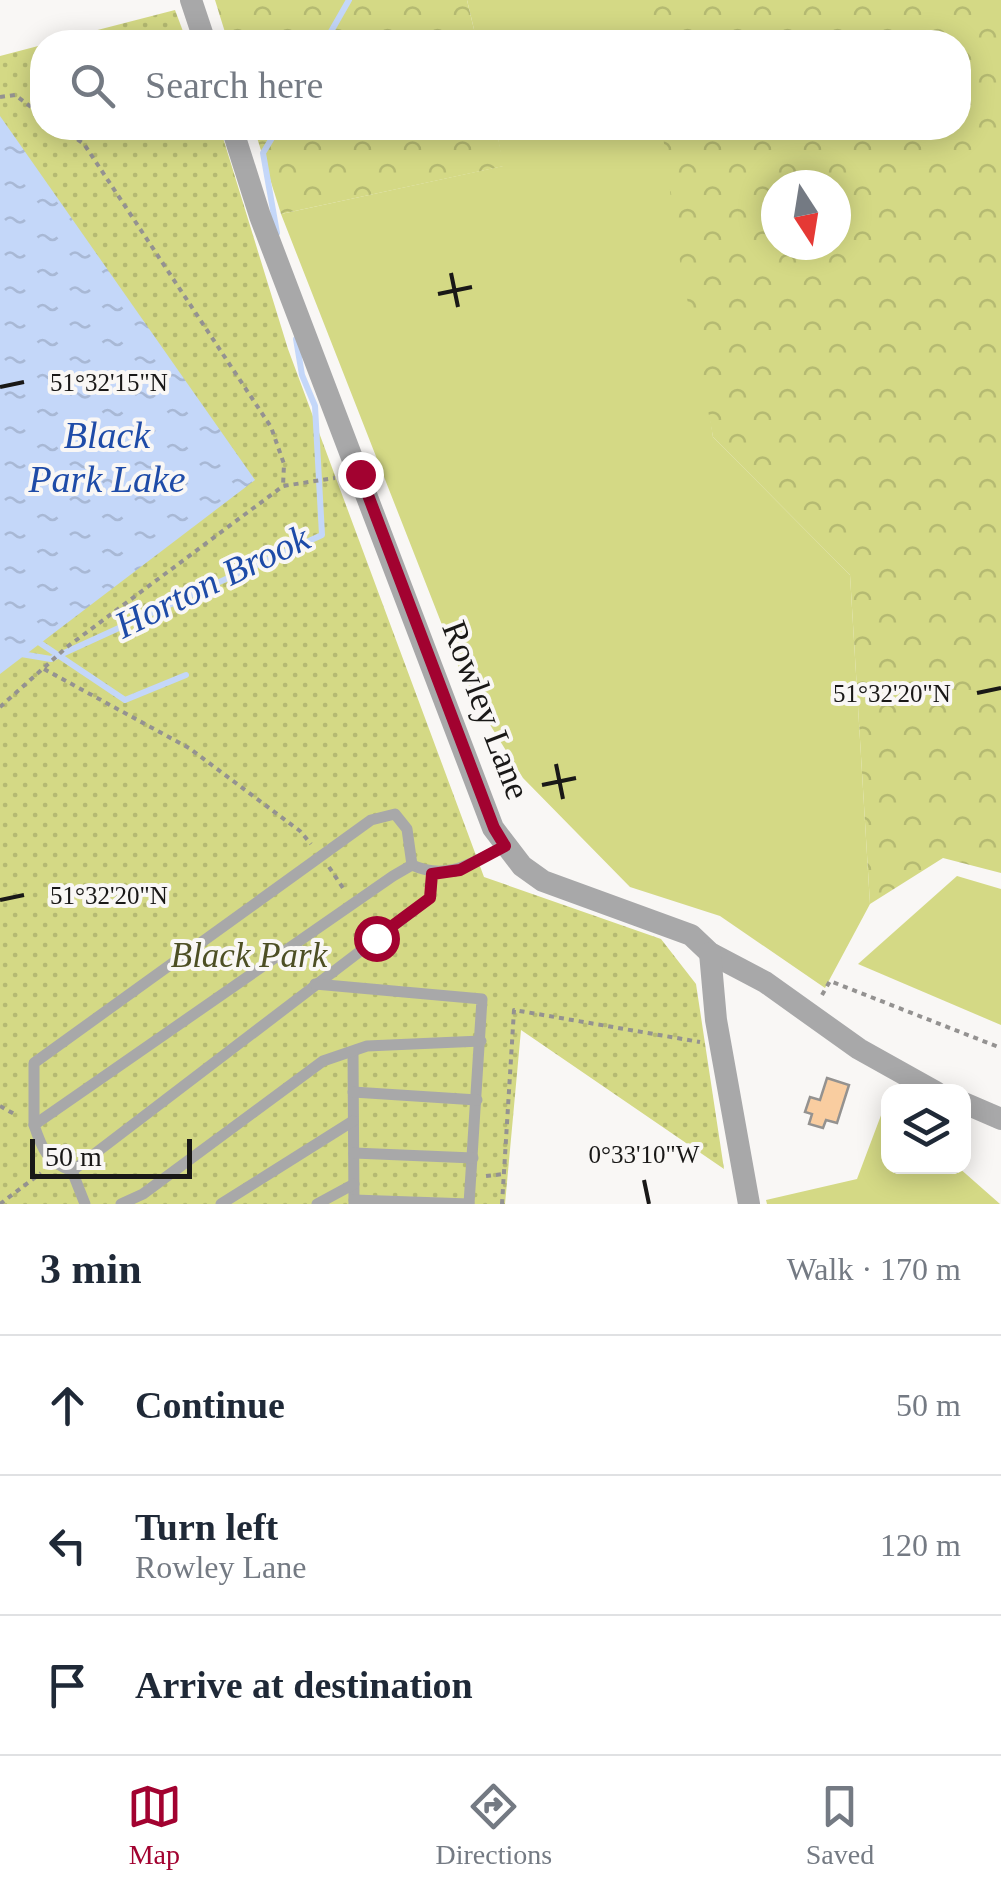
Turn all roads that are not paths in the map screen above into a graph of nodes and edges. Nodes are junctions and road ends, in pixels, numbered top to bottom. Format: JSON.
{"nodes":[{"id":1,"x":191,"y":0,"type":"edge"},
{"id":2,"x":201,"y":30,"type":"edge"},
{"id":3,"x":236,"y":140,"type":"edge"},
{"id":4,"x":505,"y":846,"type":"junction"},
{"id":5,"x":412,"y":864,"type":"junction"},
{"id":6,"x":432,"y":874,"type":"junction"},
{"id":7,"x":710,"y":954,"type":"junction"},
{"id":8,"x":316,"y":984,"type":"junction"},
{"id":9,"x":481,"y":1042,"type":"junction"},
{"id":10,"x":353,"y":1052,"type":"junction"},
{"id":11,"x":922,"y":1084,"type":"edge"},
{"id":12,"x":353,"y":1092,"type":"junction"},
{"id":13,"x":476,"y":1100,"type":"junction"},
{"id":14,"x":971,"y":1106,"type":"edge"},
{"id":15,"x":1001,"y":1120,"type":"edge"},
{"id":16,"x":353,"y":1121,"type":"junction"},
{"id":17,"x":34,"y":1124,"type":"junction"},
{"id":18,"x":354,"y":1153,"type":"junction"},
{"id":19,"x":473,"y":1158,"type":"junction"},
{"id":20,"x":72,"y":1171,"type":"junction"},
{"id":21,"x":354,"y":1184,"type":"junction"},
{"id":22,"x":354,"y":1202,"type":"edge"},
{"id":23,"x":85,"y":1204,"type":"edge"},
{"id":24,"x":121,"y":1204,"type":"edge"},
{"id":25,"x":220,"y":1204,"type":"edge"},
{"id":26,"x":317,"y":1204,"type":"edge"},
{"id":27,"x":469,"y":1204,"type":"edge"},
{"id":28,"x":749,"y":1204,"type":"edge"}],
"edges":[{"from":1,"to":2,"type":"street"},
{"from":3,"to":4,"type":"street","name":"Rowley Lane"},
{"from":4,"to":6,"type":"lane"},
{"from":4,"to":7,"type":"street","name":"Rowley Lane"},
{"from":5,"to":6,"type":"lane"},
{"from":5,"to":17,"type":"lane"},
{"from":5,"to":17,"type":"lane"},
{"from":6,"to":8,"type":"lane"},
{"from":7,"to":11,"type":"street","name":"Rowley Lane"},
{"from":7,"to":28,"type":"street"},
{"from":8,"to":9,"type":"lane"},
{"from":8,"to":20,"type":"lane"},
{"from":9,"to":10,"type":"lane"},
{"from":9,"to":13,"type":"lane"},
{"from":10,"to":12,"type":"lane"},
{"from":10,"to":24,"type":"lane"},
{"from":12,"to":13,"type":"lane"},
{"from":12,"to":16,"type":"lane"},
{"from":13,"to":19,"type":"lane"},
{"from":14,"to":15,"type":"street"},
{"from":16,"to":18,"type":"lane"},
{"from":16,"to":25,"type":"lane"},
{"from":17,"to":20,"type":"lane"},
{"from":18,"to":19,"type":"lane"},
{"from":18,"to":21,"type":"lane"},
{"from":19,"to":27,"type":"lane"},
{"from":20,"to":23,"type":"lane"},
{"from":21,"to":22,"type":"lane"},
{"from":21,"to":26,"type":"lane"},
{"from":22,"to":27,"type":"lane"}]}
